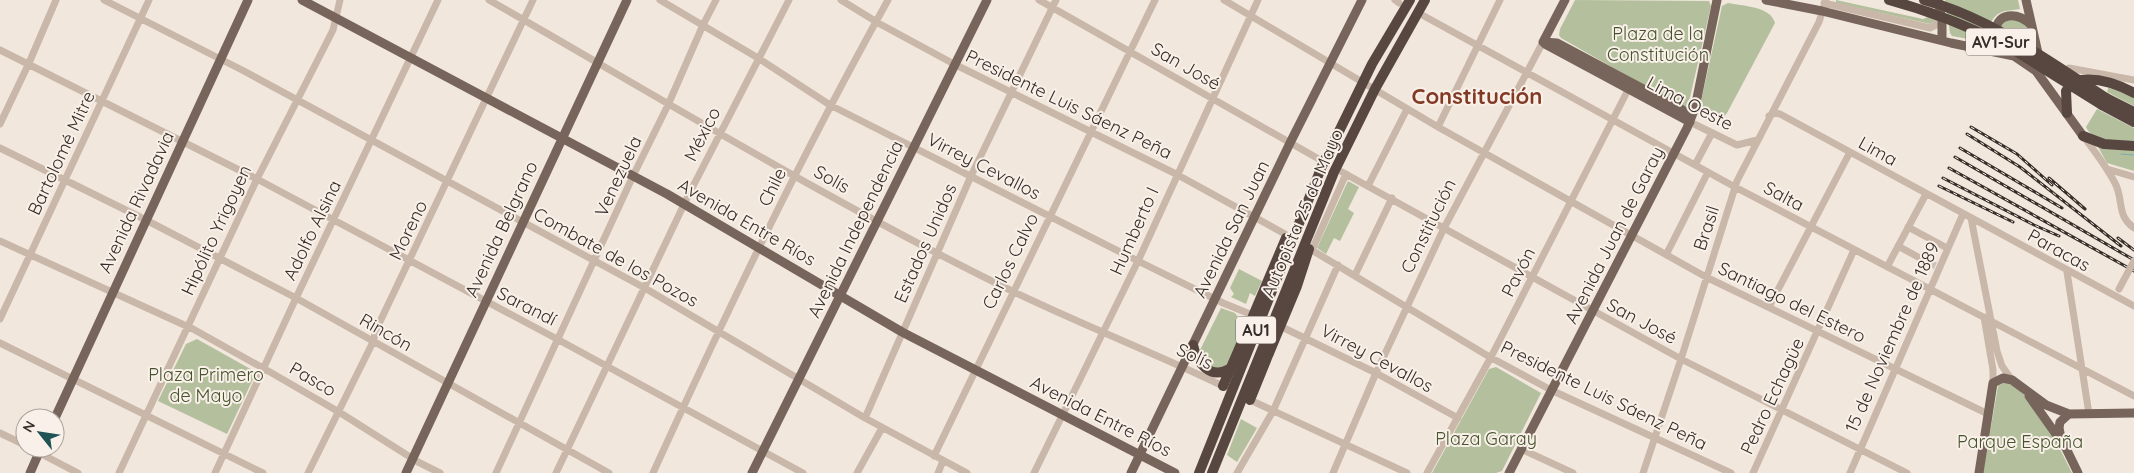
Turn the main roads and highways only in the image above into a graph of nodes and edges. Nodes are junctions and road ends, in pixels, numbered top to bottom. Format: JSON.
{"nodes":[{"id":1,"x":248,"y":0,"type":"edge"},
{"id":2,"x":302,"y":0,"type":"edge"},
{"id":3,"x":627,"y":0,"type":"edge"},
{"id":4,"x":987,"y":0,"type":"edge"},
{"id":5,"x":1362,"y":0,"type":"edge"},
{"id":6,"x":1426,"y":0,"type":"edge"},
{"id":7,"x":1431,"y":0,"type":"edge"},
{"id":8,"x":1565,"y":0,"type":"edge"},
{"id":9,"x":1717,"y":0,"type":"edge"},
{"id":10,"x":1766,"y":0,"type":"edge"},
{"id":11,"x":1889,"y":0,"type":"edge"},
{"id":12,"x":1924,"y":0,"type":"edge"},
{"id":13,"x":1938,"y":0,"type":"edge"},
{"id":14,"x":2027,"y":2,"type":"edge"},
{"id":15,"x":1403,"y":3,"type":"edge"},
{"id":16,"x":1824,"y":4,"type":"edge"},
{"id":17,"x":2033,"y":27,"type":"junction"},
{"id":18,"x":1550,"y":29,"type":"junction"},
{"id":19,"x":1942,"y":40,"type":"junction"},
{"id":20,"x":1402,"y":42,"type":"junction"},
{"id":21,"x":1543,"y":42,"type":"junction"},
{"id":22,"x":1557,"y":43,"type":"junction"},
{"id":23,"x":2038,"y":53,"type":"joint"},
{"id":24,"x":2011,"y":56,"type":"junction"},
{"id":25,"x":2078,"y":80,"type":"junction"},
{"id":26,"x":1630,"y":86,"type":"junction"},
{"id":27,"x":2134,"y":93,"type":"edge"},
{"id":28,"x":2104,"y":102,"type":"junction"},
{"id":29,"x":2134,"y":112,"type":"edge"},
{"id":30,"x":2067,"y":113,"type":"junction"},
{"id":31,"x":1691,"y":118,"type":"junction"},
{"id":32,"x":2134,"y":122,"type":"edge"},
{"id":33,"x":2083,"y":136,"type":"joint"},
{"id":34,"x":562,"y":138,"type":"junction"},
{"id":35,"x":2134,"y":146,"type":"edge"},
{"id":36,"x":1313,"y":186,"type":"junction"},
{"id":37,"x":1326,"y":191,"type":"junction"},
{"id":38,"x":841,"y":297,"type":"junction"},
{"id":39,"x":1193,"y":345,"type":"junction"},
{"id":40,"x":1231,"y":368,"type":"junction"},
{"id":41,"x":1225,"y":387,"type":"road end"},
{"id":42,"x":2026,"y":392,"type":"junction"},
{"id":43,"x":1249,"y":399,"type":"road end"},
{"id":44,"x":60,"y":408,"type":"edge"},
{"id":45,"x":2134,"y":413,"type":"edge"},
{"id":46,"x":1988,"y":414,"type":"junction"},
{"id":47,"x":2069,"y":414,"type":"junction"},
{"id":48,"x":2065,"y":447,"type":"junction"},
{"id":49,"x":1140,"y":455,"type":"junction"},
{"id":50,"x":37,"y":458,"type":"edge"},
{"id":51,"x":30,"y":473,"type":"edge"},
{"id":52,"x":406,"y":473,"type":"edge"},
{"id":53,"x":752,"y":473,"type":"edge"},
{"id":54,"x":1131,"y":473,"type":"edge"},
{"id":55,"x":1175,"y":473,"type":"edge"},
{"id":56,"x":1198,"y":473,"type":"edge"},
{"id":57,"x":1212,"y":473,"type":"edge"},
{"id":58,"x":1509,"y":473,"type":"edge"},
{"id":59,"x":1974,"y":473,"type":"edge"},
{"id":60,"x":1979,"y":473,"type":"edge"},
{"id":61,"x":2078,"y":473,"type":"edge"}],
"edges":[{"from":1,"to":44,"type":"main road","name":"Avenida Rivadavia"},
{"from":2,"to":34,"type":"main road","name":"Avenida Entre Ríos"},
{"from":3,"to":34,"type":"main road","name":"Avenida Belgrano"},
{"from":4,"to":38,"type":"main road","name":"Avenida Independencia"},
{"from":5,"to":39,"type":"main road","name":"Avenida San Juan"},
{"from":6,"to":20,"type":"highway","name":"Autopista 25 de Mayo","number":"AU1","bridge":true},
{"from":7,"to":20,"type":"highway","bridge":true},
{"from":8,"to":18,"type":"main road","name":"Constitución"},
{"from":9,"to":31,"type":"main road","name":"Avenida Juan de Garay"},
{"from":10,"to":16,"type":"main road"},
{"from":11,"to":28,"type":"highway","number":"AV1-Sur","bridge":true},
{"from":12,"to":28,"type":"highway","number":"AV1-Sur","bridge":true},
{"from":13,"to":19,"type":"main road"},
{"from":14,"to":17,"type":"main road"},
{"from":15,"to":36,"type":"highway","name":"Autopista 25 de Mayo","number":"AU1","bridge":true},
{"from":16,"to":19,"type":"main road"},
{"from":17,"to":23,"type":"main road"},
{"from":17,"to":24,"type":"main road"},
{"from":17,"to":24,"type":"main road"},
{"from":18,"to":21,"type":"main road","name":"Constitución"},
{"from":18,"to":22,"type":"main road"},
{"from":19,"to":24,"type":"main road"},
{"from":20,"to":37,"type":"highway","name":"Autopista 25 de Mayo","number":"AU1","bridge":true},
{"from":21,"to":22,"type":"main road","name":"Lima Oeste"},
{"from":21,"to":26,"type":"main road","name":"Lima Oeste"},
{"from":22,"to":26,"type":"main road","name":"Lima Oeste"},
{"from":23,"to":25,"type":"highway"},
{"from":24,"to":30,"type":"main road"},
{"from":25,"to":27,"type":"highway"},
{"from":25,"to":30,"type":"highway"},
{"from":26,"to":31,"type":"main road","name":"Lima Oeste"},
{"from":28,"to":29,"type":"highway","number":"AV1-Sur"},
{"from":28,"to":32,"type":"highway","number":"AV1-Sur"},
{"from":30,"to":33,"type":"main road"},
{"from":31,"to":58,"type":"main road","name":"Avenida Juan de Garay"},
{"from":33,"to":35,"type":"highway"},
{"from":34,"to":38,"type":"main road","name":"Avenida Entre Ríos"},
{"from":34,"to":52,"type":"main road","name":"Avenida Belgrano"},
{"from":36,"to":40,"type":"highway","bridge":true},
{"from":36,"to":56,"type":"highway","name":"Autopista 25 de Mayo","number":"AU1","bridge":true},
{"from":37,"to":43,"type":"highway","bridge":true},
{"from":37,"to":57,"type":"highway","name":"Autopista 25 de Mayo","number":"AU1","bridge":true},
{"from":38,"to":49,"type":"main road","name":"Avenida Entre Ríos"},
{"from":38,"to":53,"type":"main road","name":"Avenida Independencia"},
{"from":39,"to":40,"type":"highway"},
{"from":39,"to":49,"type":"main road","name":"Avenida San Juan"},
{"from":40,"to":41,"type":"highway"},
{"from":42,"to":46,"type":"main road"},
{"from":42,"to":47,"type":"main road"},
{"from":42,"to":48,"type":"main road"},
{"from":45,"to":47,"type":"main road"},
{"from":46,"to":59,"type":"main road"},
{"from":46,"to":60,"type":"main road"},
{"from":47,"to":48,"type":"main road"},
{"from":48,"to":61,"type":"main road"},
{"from":49,"to":54,"type":"main road","name":"Avenida San Juan"},
{"from":49,"to":55,"type":"main road","name":"Avenida Entre Ríos"},
{"from":50,"to":51,"type":"main road"}]}
